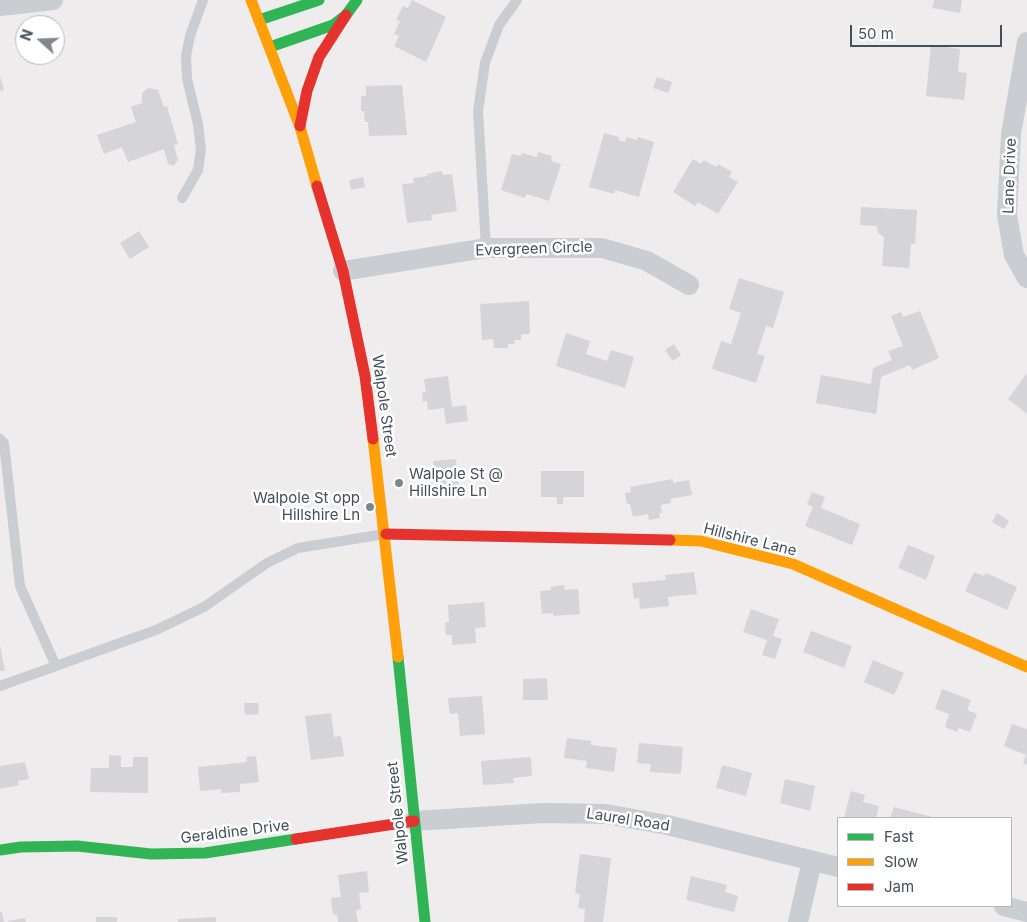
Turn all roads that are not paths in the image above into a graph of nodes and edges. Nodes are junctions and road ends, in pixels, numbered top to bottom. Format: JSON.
{"nodes":[{"id":1,"x":53,"y":0,"type":"edge"},
{"id":2,"x":203,"y":0,"type":"edge"},
{"id":3,"x":251,"y":0,"type":"edge"},
{"id":4,"x":319,"y":0,"type":"edge"},
{"id":5,"x":357,"y":0,"type":"edge"},
{"id":6,"x":518,"y":0,"type":"edge"},
{"id":7,"x":0,"y":6,"type":"edge"},
{"id":8,"x":346,"y":15,"type":"junction"},
{"id":9,"x":259,"y":20,"type":"junction"},
{"id":10,"x":1027,"y":42,"type":"edge"},
{"id":11,"x":270,"y":47,"type":"junction"},
{"id":12,"x":300,"y":127,"type":"junction"},
{"id":13,"x":182,"y":198,"type":"dead end"},
{"id":14,"x":486,"y":248,"type":"junction"},
{"id":15,"x":343,"y":271,"type":"junction"},
{"id":16,"x":1027,"y":278,"type":"edge"},
{"id":17,"x":689,"y":285,"type":"dead end"},
{"id":18,"x":0,"y":439,"type":"edge"},
{"id":19,"x":386,"y":534,"type":"junction"},
{"id":20,"x":56,"y":666,"type":"junction"},
{"id":21,"x":1027,"y":667,"type":"edge"},
{"id":22,"x":0,"y":686,"type":"edge"},
{"id":23,"x":414,"y":821,"type":"junction"},
{"id":24,"x":0,"y":850,"type":"edge"},
{"id":25,"x":812,"y":861,"type":"junction"},
{"id":26,"x":837,"y":867,"type":"edge"},
{"id":27,"x":1008,"y":907,"type":"edge"},
{"id":28,"x":1027,"y":912,"type":"edge"},
{"id":29,"x":424,"y":922,"type":"edge"},
{"id":30,"x":798,"y":922,"type":"edge"}],
"edges":[{"from":1,"to":7,"type":"street"},
{"from":2,"to":13,"type":"lane"},
{"from":3,"to":9,"type":"main road","name":"Walpole Street"},
{"from":4,"to":9,"type":"main road"},
{"from":5,"to":8,"type":"main road"},
{"from":6,"to":14,"type":"lane"},
{"from":8,"to":11,"type":"main road"},
{"from":8,"to":12,"type":"main road"},
{"from":9,"to":11,"type":"main road","name":"Walpole Street"},
{"from":10,"to":16,"type":"street","name":"Lane Drive"},
{"from":11,"to":12,"type":"main road","name":"Walpole Street"},
{"from":12,"to":15,"type":"main road","name":"Walpole Street"},
{"from":14,"to":15,"type":"street","name":"Evergreen Circle"},
{"from":14,"to":17,"type":"street","name":"Evergreen Circle"},
{"from":15,"to":19,"type":"main road","name":"Walpole Street"},
{"from":18,"to":20,"type":"lane"},
{"from":19,"to":20,"type":"lane"},
{"from":19,"to":21,"type":"main road","name":"Hillshire Lane"},
{"from":19,"to":23,"type":"main road","name":"Walpole Street"},
{"from":20,"to":22,"type":"lane"},
{"from":23,"to":24,"type":"main road","name":"Geraldine Drive"},
{"from":23,"to":25,"type":"street","name":"Laurel Road"},
{"from":23,"to":29,"type":"main road","name":"Walpole Street"},
{"from":25,"to":26,"type":"street","name":"Laurel Road"},
{"from":25,"to":30,"type":"street"},
{"from":27,"to":28,"type":"street"}]}
